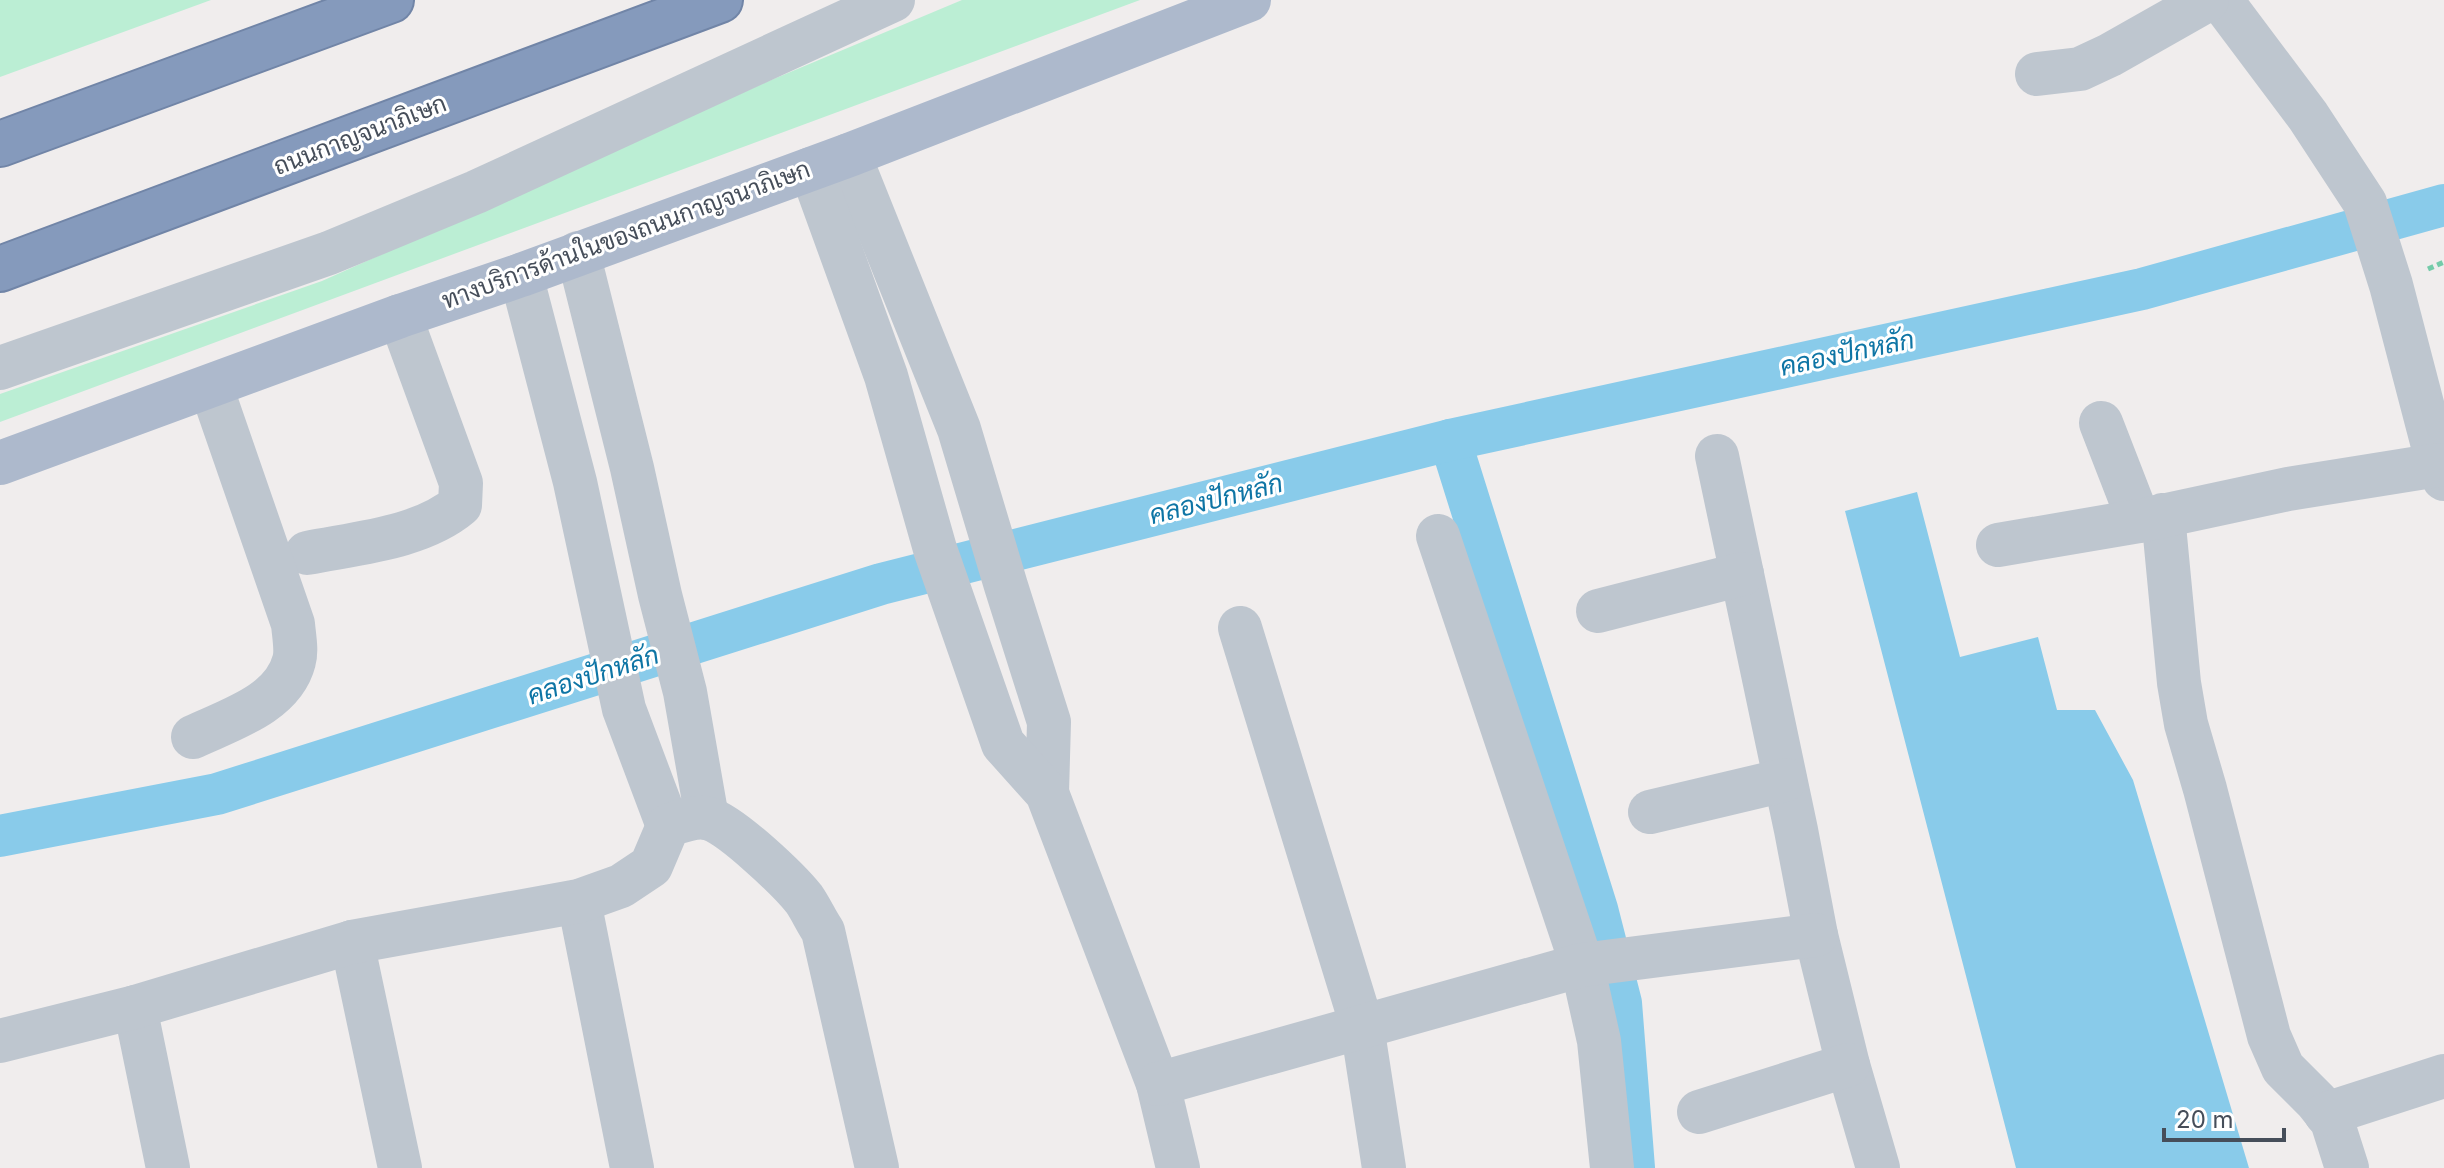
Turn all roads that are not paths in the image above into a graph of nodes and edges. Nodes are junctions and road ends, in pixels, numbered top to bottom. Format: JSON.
{"nodes":[{"id":1,"x":391,"y":0,"type":"edge"},
{"id":2,"x":720,"y":0,"type":"edge"},
{"id":3,"x":893,"y":0,"type":"edge"},
{"id":4,"x":1249,"y":0,"type":"edge"},
{"id":5,"x":2207,"y":0,"type":"edge"},
{"id":6,"x":2221,"y":0,"type":"edge"},
{"id":7,"x":2037,"y":74,"type":"dead end"},
{"id":8,"x":0,"y":144,"type":"edge"},
{"id":9,"x":830,"y":162,"type":"junction"},
{"id":10,"x":578,"y":253,"type":"junction"},
{"id":11,"x":0,"y":269,"type":"edge"},
{"id":12,"x":521,"y":275,"type":"junction"},
{"id":13,"x":400,"y":316,"type":"junction"},
{"id":14,"x":0,"y":368,"type":"edge"},
{"id":15,"x":211,"y":387,"type":"junction"},
{"id":16,"x":2101,"y":423,"type":"dead end"},
{"id":17,"x":1717,"y":456,"type":"dead end"},
{"id":18,"x":0,"y":463,"type":"edge"},
{"id":19,"x":2441,"y":472,"type":"edge"},
{"id":20,"x":2151,"y":518,"type":"junction"},
{"id":21,"x":1438,"y":536,"type":"dead end"},
{"id":22,"x":1998,"y":545,"type":"dead end"},
{"id":23,"x":307,"y":553,"type":"dead end"},
{"id":24,"x":1742,"y":574,"type":"junction"},
{"id":25,"x":1598,"y":611,"type":"dead end"},
{"id":26,"x":1240,"y":628,"type":"dead end"},
{"id":27,"x":193,"y":737,"type":"dead end"},
{"id":28,"x":1785,"y":780,"type":"junction"},
{"id":29,"x":1047,"y":793,"type":"junction"},
{"id":30,"x":1650,"y":812,"type":"dead end"},
{"id":31,"x":688,"y":822,"type":"junction"},
{"id":32,"x":579,"y":901,"type":"junction"},
{"id":33,"x":1816,"y":935,"type":"junction"},
{"id":34,"x":352,"y":942,"type":"junction"},
{"id":35,"x":1590,"y":964,"type":"junction"},
{"id":36,"x":135,"y":1007,"type":"junction"},
{"id":37,"x":1362,"y":1026,"type":"junction"},
{"id":38,"x":0,"y":1041,"type":"edge"},
{"id":39,"x":1848,"y":1065,"type":"junction"},
{"id":40,"x":2444,"y":1076,"type":"edge"},
{"id":41,"x":1158,"y":1084,"type":"junction"},
{"id":42,"x":1699,"y":1112,"type":"dead end"},
{"id":43,"x":2326,"y":1114,"type":"junction"},
{"id":44,"x":168,"y":1168,"type":"edge"},
{"id":45,"x":400,"y":1168,"type":"edge"},
{"id":46,"x":632,"y":1168,"type":"edge"},
{"id":47,"x":877,"y":1168,"type":"edge"},
{"id":48,"x":1178,"y":1168,"type":"edge"},
{"id":49,"x":1384,"y":1168,"type":"edge"},
{"id":50,"x":1612,"y":1168,"type":"edge"},
{"id":51,"x":1878,"y":1168,"type":"edge"},
{"id":52,"x":2347,"y":1168,"type":"edge"}],
"edges":[{"from":1,"to":8,"type":"highway"},
{"from":2,"to":11,"type":"highway","name":"ถนนกาญจนาภิเษก"},
{"from":3,"to":14,"type":"street"},
{"from":4,"to":9,"type":"main road","name":"ทางบริการด้านในของถนนกาญจนาภิเษก"},
{"from":5,"to":7,"type":"street"},
{"from":6,"to":19,"type":"street"},
{"from":9,"to":10,"type":"main road","name":"ทางบริการด้านในของถนนกาญจนาภิเษก"},
{"from":9,"to":29,"type":"street"},
{"from":9,"to":29,"type":"street"},
{"from":10,"to":12,"type":"main road","name":"ทางบริการด้านในของถนนกาญจนาภิเษก"},
{"from":10,"to":31,"type":"street"},
{"from":12,"to":13,"type":"main road","name":"ทางบริการด้านในของถนนกาญจนาภิเษก"},
{"from":12,"to":31,"type":"street"},
{"from":13,"to":15,"type":"main road","name":"ทางบริการด้านในของถนนกาญจนาภิเษก"},
{"from":13,"to":23,"type":"street"},
{"from":15,"to":18,"type":"main road","name":"ทางบริการด้านในของถนนกาญจนาภิเษก"},
{"from":15,"to":27,"type":"street"},
{"from":16,"to":20,"type":"street"},
{"from":17,"to":24,"type":"street"},
{"from":19,"to":20,"type":"street"},
{"from":20,"to":22,"type":"street"},
{"from":20,"to":43,"type":"street"},
{"from":21,"to":35,"type":"street"},
{"from":24,"to":25,"type":"street"},
{"from":24,"to":28,"type":"street"},
{"from":26,"to":37,"type":"street"},
{"from":28,"to":30,"type":"street"},
{"from":28,"to":33,"type":"street"},
{"from":29,"to":41,"type":"street"},
{"from":31,"to":32,"type":"street"},
{"from":31,"to":47,"type":"street"},
{"from":32,"to":34,"type":"street"},
{"from":32,"to":46,"type":"street"},
{"from":33,"to":35,"type":"street"},
{"from":33,"to":39,"type":"street"},
{"from":34,"to":36,"type":"street"},
{"from":34,"to":45,"type":"street"},
{"from":35,"to":37,"type":"street"},
{"from":35,"to":50,"type":"street"},
{"from":36,"to":38,"type":"street"},
{"from":36,"to":44,"type":"street"},
{"from":37,"to":41,"type":"street"},
{"from":37,"to":49,"type":"street"},
{"from":39,"to":42,"type":"street"},
{"from":39,"to":51,"type":"street"},
{"from":40,"to":43,"type":"street"},
{"from":41,"to":48,"type":"street"},
{"from":43,"to":52,"type":"street"}]}
